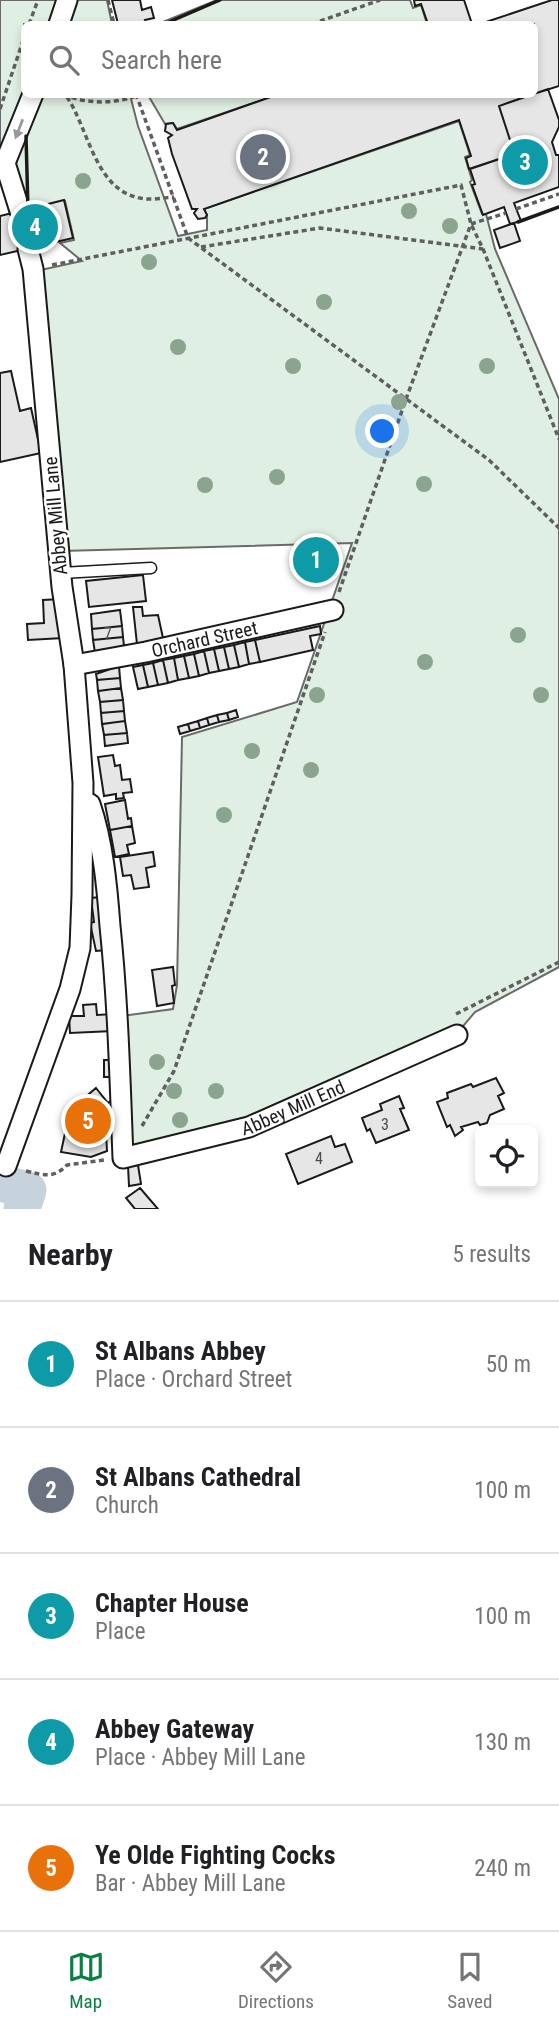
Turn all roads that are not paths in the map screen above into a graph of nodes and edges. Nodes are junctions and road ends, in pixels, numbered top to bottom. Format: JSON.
{"nodes":[{"id":1,"x":67,"y":0,"type":"edge"},
{"id":2,"x":60,"y":21,"type":"edge"},
{"id":3,"x":31,"y":98,"type":"edge"},
{"id":4,"x":3,"y":162,"type":"edge"},
{"id":5,"x":20,"y":212,"type":"tunnel mouth"},
{"id":6,"x":28,"y":249,"type":"tunnel mouth"},
{"id":7,"x":151,"y":568,"type":"dead end"},
{"id":8,"x":61,"y":573,"type":"junction"},
{"id":9,"x":333,"y":610,"type":"road end"},
{"id":10,"x":74,"y":665,"type":"junction"},
{"id":11,"x":83,"y":783,"type":"junction"},
{"id":12,"x":457,"y":1035,"type":"dead end"},
{"id":13,"x":123,"y":1158,"type":"joint"},
{"id":14,"x":6,"y":1166,"type":"road end"}],
"edges":[{"from":1,"to":2,"type":"street"},
{"from":3,"to":4,"type":"street","one_way":true},
{"from":4,"to":5,"type":"street"},
{"from":6,"to":8,"type":"street","name":"Abbey Mill Lane"},
{"from":7,"to":8,"type":"lane"},
{"from":8,"to":10,"type":"street","name":"Abbey Mill Lane"},
{"from":9,"to":10,"type":"street","name":"Orchard Street"},
{"from":10,"to":11,"type":"street","name":"Abbey Mill Lane"},
{"from":11,"to":13,"type":"street","name":"Abbey Mill Lane"},
{"from":11,"to":14,"type":"street","name":"Abbey Mill Lane"},
{"from":12,"to":13,"type":"street","name":"Abbey Mill End"}]}
